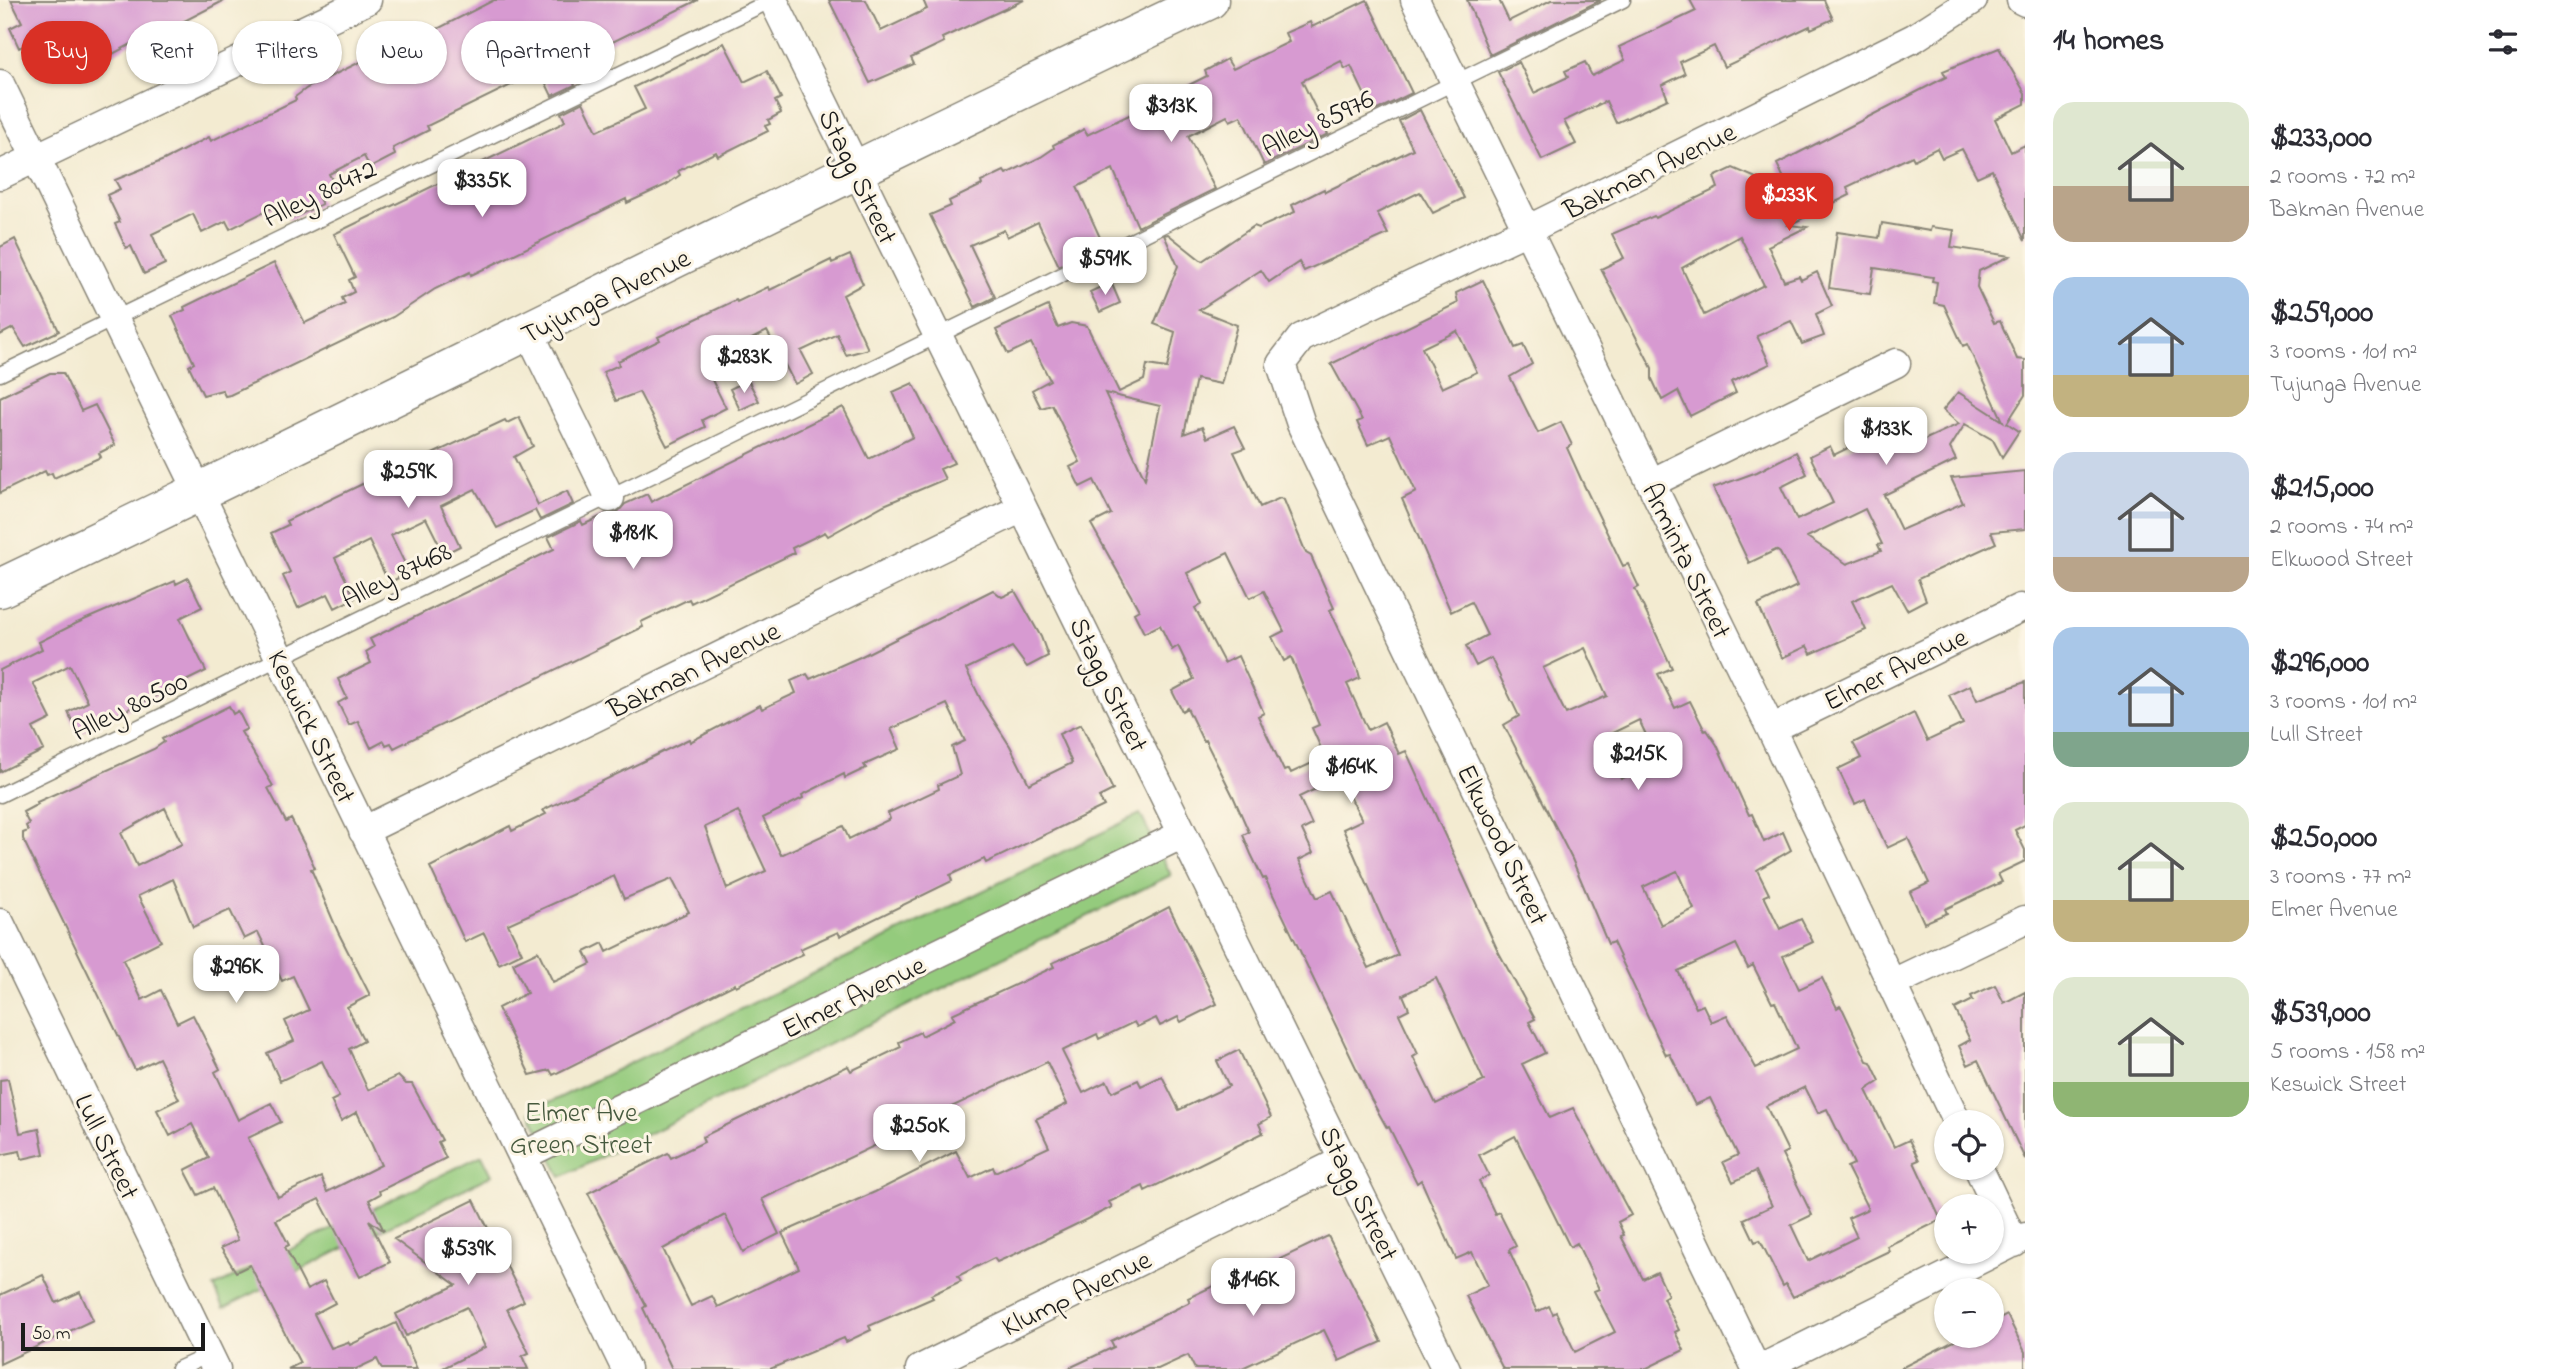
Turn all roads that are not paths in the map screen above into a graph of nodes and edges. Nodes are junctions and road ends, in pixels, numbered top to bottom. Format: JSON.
{"nodes":[{"id":1,"x":367,"y":0,"type":"edge"},
{"id":2,"x":773,"y":0,"type":"edge"},
{"id":3,"x":1209,"y":0,"type":"edge"},
{"id":4,"x":1415,"y":0,"type":"edge"},
{"id":5,"x":1623,"y":0,"type":"edge"},
{"id":6,"x":1973,"y":0,"type":"edge"},
{"id":7,"x":1455,"y":82,"type":"junction"},
{"id":8,"x":0,"y":84,"type":"edge"},
{"id":9,"x":36,"y":157,"type":"junction"},
{"id":10,"x":856,"y":169,"type":"junction"},
{"id":11,"x":0,"y":175,"type":"edge"},
{"id":12,"x":1527,"y":230,"type":"junction"},
{"id":13,"x":114,"y":318,"type":"junction"},
{"id":14,"x":1319,"y":329,"type":"joint"},
{"id":15,"x":529,"y":332,"type":"junction"},
{"id":16,"x":936,"y":336,"type":"junction"},
{"id":17,"x":1896,"y":363,"type":"dead end"},
{"id":18,"x":0,"y":374,"type":"edge"},
{"id":19,"x":1651,"y":483,"type":"junction"},
{"id":20,"x":199,"y":493,"type":"junction"},
{"id":21,"x":610,"y":498,"type":"junction"},
{"id":22,"x":1022,"y":508,"type":"junction"},
{"id":23,"x":0,"y":588,"type":"edge"},
{"id":24,"x":2020,"y":608,"type":"dead end"},
{"id":25,"x":280,"y":658,"type":"junction"},
{"id":26,"x":1771,"y":729,"type":"junction"},
{"id":27,"x":0,"y":795,"type":"edge"},
{"id":28,"x":363,"y":831,"type":"junction"},
{"id":29,"x":1183,"y":834,"type":"junction"},
{"id":30,"x":2025,"y":920,"type":"edge"},
{"id":31,"x":0,"y":923,"type":"edge"},
{"id":32,"x":1891,"y":984,"type":"junction"},
{"id":33,"x":1951,"y":1110,"type":"edge"},
{"id":34,"x":522,"y":1156,"type":"junction"},
{"id":35,"x":1344,"y":1160,"type":"junction"},
{"id":36,"x":1986,"y":1180,"type":"edge"},
{"id":37,"x":2020,"y":1240,"type":"edge"},
{"id":38,"x":213,"y":1362,"type":"edge"},
{"id":39,"x":178,"y":1369,"type":"edge"},
{"id":40,"x":626,"y":1369,"type":"edge"},
{"id":41,"x":920,"y":1369,"type":"edge"},
{"id":42,"x":1446,"y":1369,"type":"edge"},
{"id":43,"x":1758,"y":1369,"type":"edge"}],
"edges":[{"from":1,"to":9,"type":"street"},
{"from":2,"to":10,"type":"street","name":"Stagg Street"},
{"from":2,"to":13,"type":"lane","name":"Alley 80472"},
{"from":3,"to":10,"type":"street","name":"Tujunga Avenue"},
{"from":4,"to":7,"type":"street","name":"Arminta Street"},
{"from":5,"to":7,"type":"lane","name":"Alley 85976"},
{"from":6,"to":12,"type":"street","name":"Bakman Avenue"},
{"from":7,"to":12,"type":"street","name":"Arminta Street"},
{"from":7,"to":16,"type":"lane","name":"Alley 85976"},
{"from":8,"to":9,"type":"street","name":"Keswick Street"},
{"from":9,"to":11,"type":"street"},
{"from":9,"to":13,"type":"street","name":"Keswick Street"},
{"from":10,"to":15,"type":"street","name":"Tujunga Avenue"},
{"from":10,"to":16,"type":"street","name":"Stagg Street"},
{"from":12,"to":14,"type":"street","name":"Bakman Avenue"},
{"from":12,"to":19,"type":"street","name":"Arminta Street"},
{"from":13,"to":18,"type":"lane","name":"Alley 80472"},
{"from":13,"to":20,"type":"street","name":"Keswick Street"},
{"from":14,"to":43,"type":"street","name":"Elkwood Street"},
{"from":15,"to":20,"type":"street","name":"Tujunga Avenue"},
{"from":15,"to":21,"type":"street"},
{"from":16,"to":21,"type":"lane","name":"Alley 85976"},
{"from":16,"to":22,"type":"street","name":"Stagg Street"},
{"from":17,"to":19,"type":"street"},
{"from":19,"to":26,"type":"street","name":"Arminta Street"},
{"from":20,"to":23,"type":"street","name":"Tujunga Avenue"},
{"from":20,"to":25,"type":"street","name":"Keswick Street"},
{"from":21,"to":25,"type":"lane","name":"Alley 87468"},
{"from":22,"to":28,"type":"street","name":"Bakman Avenue"},
{"from":22,"to":29,"type":"street","name":"Stagg Street"},
{"from":24,"to":26,"type":"street","name":"Elmer Avenue"},
{"from":25,"to":27,"type":"lane","name":"Alley 80500"},
{"from":25,"to":28,"type":"street","name":"Keswick Street"},
{"from":26,"to":32,"type":"street","name":"Arminta Street"},
{"from":28,"to":34,"type":"street","name":"Keswick Street"},
{"from":29,"to":34,"type":"street","name":"Elmer Avenue"},
{"from":29,"to":35,"type":"street","name":"Stagg Street"},
{"from":30,"to":32,"type":"street"},
{"from":31,"to":38,"type":"street","name":"Lull Street"},
{"from":32,"to":33,"type":"street","name":"Arminta Street"},
{"from":34,"to":40,"type":"street","name":"Keswick Street"},
{"from":35,"to":41,"type":"street","name":"Klump Avenue"},
{"from":35,"to":42,"type":"street","name":"Stagg Street"},
{"from":36,"to":37,"type":"street"},
{"from":37,"to":43,"type":"street"},
{"from":38,"to":39,"type":"lane"}]}
